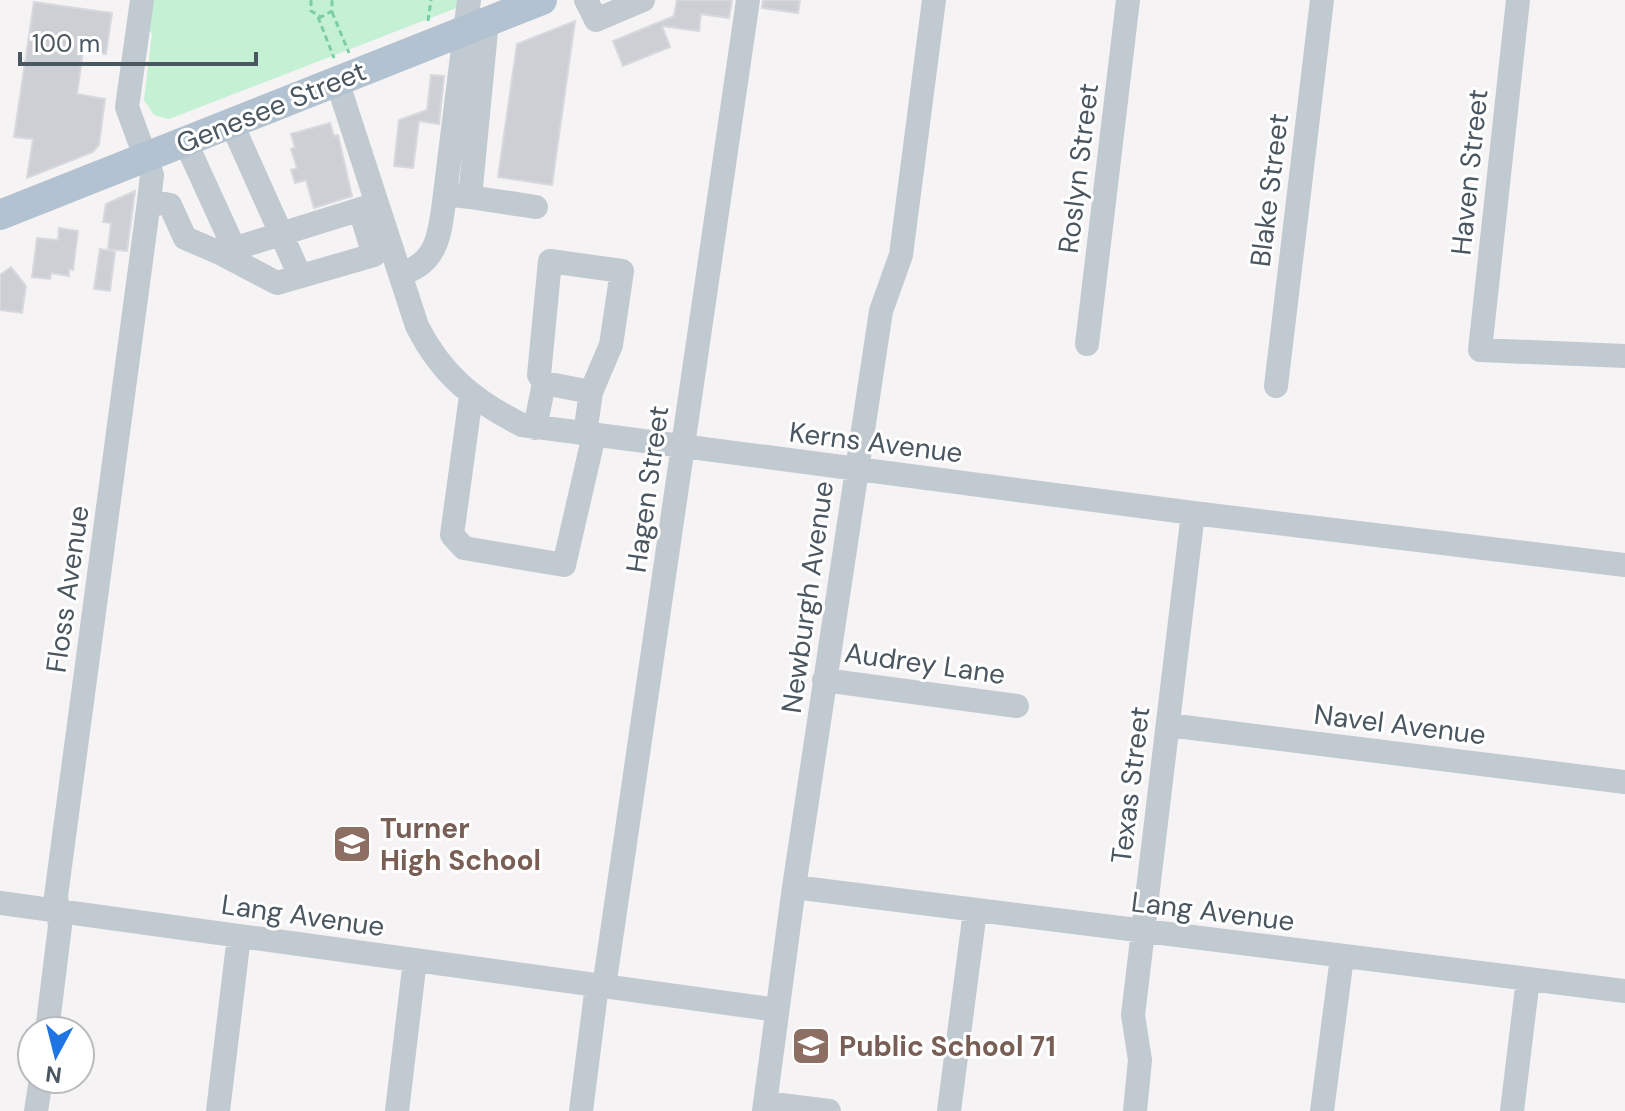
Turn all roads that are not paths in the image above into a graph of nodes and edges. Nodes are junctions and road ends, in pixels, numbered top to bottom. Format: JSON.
{"nodes":[{"id":1,"x":142,"y":0,"type":"edge"},
{"id":2,"x":542,"y":0,"type":"edge"},
{"id":3,"x":586,"y":0,"type":"edge"},
{"id":4,"x":643,"y":0,"type":"edge"},
{"id":5,"x":748,"y":0,"type":"edge"},
{"id":6,"x":934,"y":0,"type":"edge"},
{"id":7,"x":1128,"y":0,"type":"edge"},
{"id":8,"x":1322,"y":0,"type":"edge"},
{"id":9,"x":1518,"y":0,"type":"edge"},
{"id":10,"x":473,"y":18,"type":"edge"},
{"id":11,"x":484,"y":68,"type":"junction"},
{"id":12,"x":335,"y":70,"type":"junction"},
{"id":13,"x":458,"y":77,"type":"junction"},
{"id":14,"x":231,"y":122,"type":"junction"},
{"id":15,"x":185,"y":141,"type":"junction"},
{"id":16,"x":146,"y":156,"type":"junction"},
{"id":17,"x":445,"y":194,"type":"junction"},
{"id":18,"x":470,"y":197,"type":"junction"},
{"id":19,"x":149,"y":201,"type":"junction"},
{"id":20,"x":369,"y":207,"type":"junction"},
{"id":21,"x":536,"y":207,"type":"dead end"},
{"id":22,"x":0,"y":215,"type":"edge"},
{"id":23,"x":283,"y":232,"type":"junction"},
{"id":24,"x":227,"y":250,"type":"junction"},
{"id":25,"x":382,"y":251,"type":"junction"},
{"id":26,"x":400,"y":274,"type":"junction"},
{"id":27,"x":300,"y":276,"type":"junction"},
{"id":28,"x":1087,"y":344,"type":"dead end"},
{"id":29,"x":1623,"y":365,"type":"edge"},
{"id":30,"x":544,"y":383,"type":"junction"},
{"id":31,"x":1276,"y":386,"type":"dead end"},
{"id":32,"x":591,"y":392,"type":"junction"},
{"id":33,"x":471,"y":396,"type":"junction"},
{"id":34,"x":535,"y":428,"type":"junction"},
{"id":35,"x":589,"y":434,"type":"junction"},
{"id":36,"x":683,"y":447,"type":"junction"},
{"id":37,"x":856,"y":469,"type":"junction"},
{"id":38,"x":1193,"y":513,"type":"junction"},
{"id":39,"x":1625,"y":565,"type":"edge"},
{"id":40,"x":824,"y":680,"type":"junction"},
{"id":41,"x":1017,"y":706,"type":"dead end"},
{"id":42,"x":1168,"y":725,"type":"junction"},
{"id":43,"x":1625,"y":782,"type":"edge"},
{"id":44,"x":794,"y":887,"type":"junction"},
{"id":45,"x":0,"y":903,"type":"edge"},
{"id":46,"x":58,"y":911,"type":"junction"},
{"id":47,"x":975,"y":911,"type":"junction"},
{"id":48,"x":1142,"y":932,"type":"junction"},
{"id":49,"x":239,"y":936,"type":"junction"},
{"id":50,"x":1342,"y":957,"type":"junction"},
{"id":51,"x":415,"y":960,"type":"junction"},
{"id":52,"x":1528,"y":979,"type":"junction"},
{"id":53,"x":601,"y":986,"type":"junction"},
{"id":54,"x":1625,"y":991,"type":"edge"},
{"id":55,"x":777,"y":1010,"type":"junction"},
{"id":56,"x":49,"y":1015,"type":"edge"},
{"id":57,"x":764,"y":1107,"type":"edge"},
{"id":58,"x":218,"y":1111,"type":"edge"},
{"id":59,"x":397,"y":1111,"type":"edge"},
{"id":60,"x":581,"y":1111,"type":"edge"},
{"id":61,"x":829,"y":1111,"type":"edge"},
{"id":62,"x":949,"y":1111,"type":"edge"},
{"id":63,"x":1135,"y":1111,"type":"edge"},
{"id":64,"x":1322,"y":1111,"type":"edge"},
{"id":65,"x":1512,"y":1111,"type":"edge"}],
"edges":[{"from":1,"to":16,"type":"street","name":"Floss Avenue"},
{"from":2,"to":10,"type":"main road","name":"Genesee Street"},
{"from":3,"to":4,"type":"street"},
{"from":5,"to":36,"type":"street","name":"Hagen Street"},
{"from":6,"to":37,"type":"street","name":"Newburgh Avenue"},
{"from":7,"to":28,"type":"street","name":"Roslyn Street"},
{"from":8,"to":31,"type":"street","name":"Blake Street"},
{"from":9,"to":29,"type":"street","name":"Haven Street"},
{"from":10,"to":11,"type":"street"},
{"from":10,"to":12,"type":"main road","name":"Genesee Street"},
{"from":10,"to":13,"type":"street"},
{"from":11,"to":13,"type":"street"},
{"from":11,"to":18,"type":"street"},
{"from":12,"to":14,"type":"main road","name":"Genesee Street"},
{"from":12,"to":20,"type":"street","name":"Kerns Avenue"},
{"from":13,"to":17,"type":"street"},
{"from":14,"to":15,"type":"main road","name":"Genesee Street"},
{"from":14,"to":23,"type":"street"},
{"from":15,"to":16,"type":"main road","name":"Genesee Street"},
{"from":15,"to":24,"type":"street"},
{"from":16,"to":19,"type":"street","name":"Floss Avenue"},
{"from":16,"to":22,"type":"main road","name":"Genesee Street"},
{"from":17,"to":18,"type":"street"},
{"from":17,"to":26,"type":"street"},
{"from":18,"to":21,"type":"street"},
{"from":19,"to":24,"type":"street"},
{"from":19,"to":46,"type":"street","name":"Floss Avenue"},
{"from":20,"to":23,"type":"street"},
{"from":20,"to":25,"type":"street","name":"Kerns Avenue"},
{"from":23,"to":24,"type":"street"},
{"from":23,"to":27,"type":"street"},
{"from":24,"to":27,"type":"street"},
{"from":25,"to":26,"type":"street","name":"Kerns Avenue"},
{"from":25,"to":27,"type":"street"},
{"from":26,"to":33,"type":"street","name":"Kerns Avenue"},
{"from":30,"to":32,"type":"street"},
{"from":30,"to":32,"type":"street"},
{"from":30,"to":34,"type":"street"},
{"from":32,"to":35,"type":"street"},
{"from":33,"to":34,"type":"street","name":"Kerns Avenue"},
{"from":33,"to":35,"type":"street"},
{"from":34,"to":35,"type":"street","name":"Kerns Avenue"},
{"from":35,"to":36,"type":"street","name":"Kerns Avenue"},
{"from":36,"to":37,"type":"street","name":"Kerns Avenue"},
{"from":36,"to":53,"type":"street","name":"Hagen Street"},
{"from":37,"to":38,"type":"street","name":"Kerns Avenue"},
{"from":37,"to":40,"type":"street","name":"Newburgh Avenue"},
{"from":38,"to":39,"type":"street","name":"Kerns Avenue"},
{"from":38,"to":42,"type":"street","name":"Texas Street"},
{"from":40,"to":41,"type":"street","name":"Audrey Lane"},
{"from":40,"to":44,"type":"street","name":"Newburgh Avenue"},
{"from":42,"to":43,"type":"street","name":"Navel Avenue"},
{"from":42,"to":48,"type":"street","name":"Texas Street"},
{"from":44,"to":47,"type":"street","name":"Lang Avenue"},
{"from":44,"to":55,"type":"street","name":"Newburgh Avenue"},
{"from":45,"to":46,"type":"street","name":"Lang Avenue"},
{"from":46,"to":49,"type":"street","name":"Lang Avenue"},
{"from":46,"to":56,"type":"street","name":"Floss Avenue"},
{"from":47,"to":48,"type":"street","name":"Lang Avenue"},
{"from":47,"to":62,"type":"street"},
{"from":48,"to":50,"type":"street","name":"Lang Avenue"},
{"from":48,"to":63,"type":"street","name":"Texas Street"},
{"from":49,"to":51,"type":"street","name":"Lang Avenue"},
{"from":49,"to":58,"type":"street"},
{"from":50,"to":52,"type":"street","name":"Lang Avenue"},
{"from":50,"to":64,"type":"street"},
{"from":51,"to":53,"type":"street","name":"Lang Avenue"},
{"from":51,"to":59,"type":"street"},
{"from":52,"to":54,"type":"street","name":"Lang Avenue"},
{"from":52,"to":65,"type":"street"},
{"from":53,"to":55,"type":"street","name":"Lang Avenue"},
{"from":53,"to":60,"type":"street","name":"Hagen Street"},
{"from":55,"to":57,"type":"street","name":"Newburgh Avenue"},
{"from":57,"to":61,"type":"street"}]}
